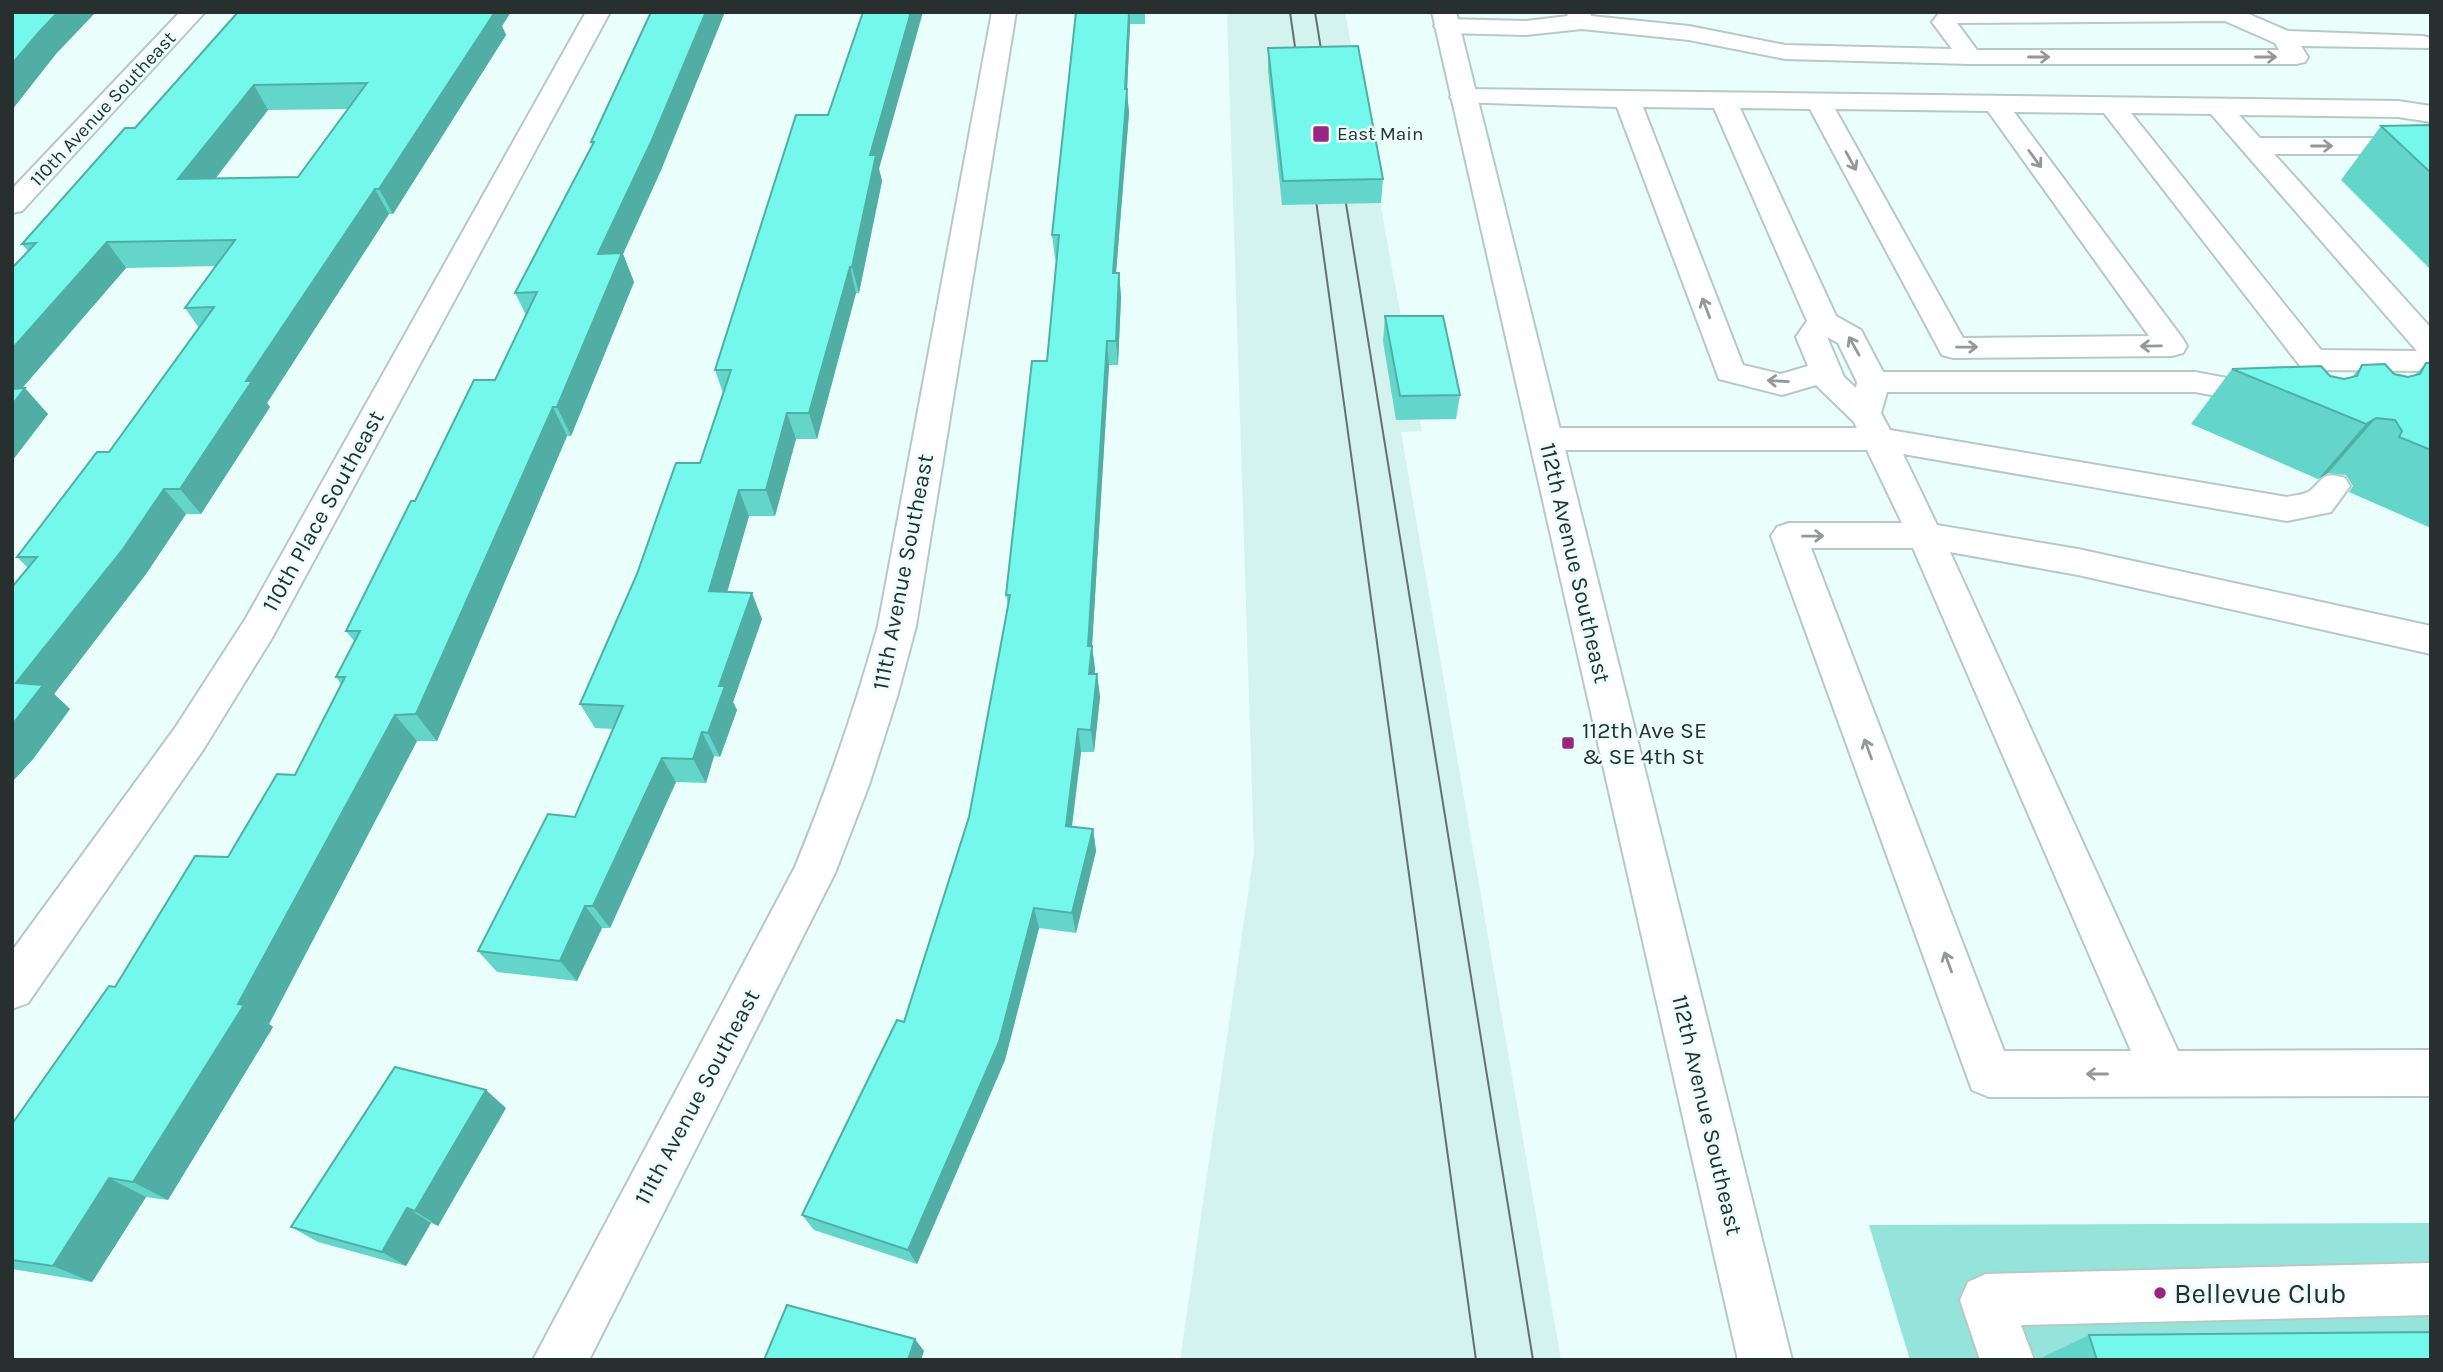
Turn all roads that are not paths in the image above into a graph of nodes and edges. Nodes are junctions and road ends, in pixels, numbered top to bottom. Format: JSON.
{"nodes":[{"id":1,"x":193,"y":12,"type":"edge"},
{"id":2,"x":598,"y":12,"type":"edge"},
{"id":3,"x":1004,"y":12,"type":"edge"},
{"id":4,"x":2170,"y":13,"type":"edge"},
{"id":5,"x":2226,"y":13,"type":"edge"},
{"id":6,"x":1580,"y":17,"type":"edge"},
{"id":7,"x":2381,"y":18,"type":"dead end"},
{"id":8,"x":1445,"y":19,"type":"edge"},
{"id":9,"x":1684,"y":23,"type":"edge"},
{"id":10,"x":2284,"y":38,"type":"junction"},
{"id":11,"x":2427,"y":45,"type":"edge"},
{"id":12,"x":1970,"y":57,"type":"junction"},
{"id":13,"x":1463,"y":97,"type":"junction"},
{"id":14,"x":1627,"y":98,"type":"junction"},
{"id":15,"x":1723,"y":99,"type":"junction"},
{"id":16,"x":1818,"y":101,"type":"junction"},
{"id":17,"x":1995,"y":103,"type":"junction"},
{"id":18,"x":2111,"y":105,"type":"junction"},
{"id":19,"x":2218,"y":107,"type":"junction"},
{"id":20,"x":2398,"y":109,"type":"junction"},
{"id":21,"x":2431,"y":114,"type":"edge"},
{"id":22,"x":2431,"y":140,"type":"edge"},
{"id":23,"x":2254,"y":146,"type":"junction"},
{"id":24,"x":2431,"y":146,"type":"edge"},
{"id":25,"x":12,"y":205,"type":"edge"},
{"id":26,"x":1823,"y":322,"type":"junction"},
{"id":27,"x":2061,"y":347,"type":"junction"},
{"id":28,"x":2431,"y":347,"type":"edge"},
{"id":29,"x":2312,"y":360,"type":"junction"},
{"id":30,"x":2431,"y":361,"type":"edge"},
{"id":31,"x":1825,"y":371,"type":"junction"},
{"id":32,"x":2085,"y":382,"type":"junction"},
{"id":33,"x":1873,"y":383,"type":"junction"},
{"id":34,"x":2336,"y":390,"type":"edge"},
{"id":35,"x":2294,"y":414,"type":"edge"},
{"id":36,"x":1872,"y":428,"type":"junction"},
{"id":37,"x":1546,"y":439,"type":"junction"},
{"id":38,"x":2333,"y":486,"type":"dead end"},
{"id":39,"x":1924,"y":535,"type":"junction"},
{"id":40,"x":2431,"y":640,"type":"edge"},
{"id":41,"x":12,"y":988,"type":"edge"},
{"id":42,"x":2431,"y":1073,"type":"edge"},
{"id":43,"x":2165,"y":1074,"type":"junction"},
{"id":44,"x":2431,"y":1289,"type":"edge"},
{"id":45,"x":561,"y":1360,"type":"edge"},
{"id":46,"x":1765,"y":1360,"type":"edge"},
{"id":47,"x":2007,"y":1360,"type":"edge"}],
"edges":[{"from":1,"to":25,"type":"street","name":"110th Avenue Southeast"},
{"from":2,"to":41,"type":"street","name":"110th Place Southeast"},
{"from":3,"to":45,"type":"street","name":"111th Avenue Southeast"},
{"from":4,"to":5,"type":"street"},
{"from":4,"to":12,"type":"street"},
{"from":5,"to":10,"type":"street"},
{"from":6,"to":8,"type":"street"},
{"from":6,"to":9,"type":"street"},
{"from":7,"to":11,"type":"street"},
{"from":8,"to":13,"type":"street","name":"112th Avenue Southeast"},
{"from":9,"to":12,"type":"street"},
{"from":10,"to":11,"type":"street"},
{"from":12,"to":10,"type":"street","one_way":true},
{"from":13,"to":14,"type":"street"},
{"from":13,"to":37,"type":"street","name":"112th Avenue Southeast"},
{"from":14,"to":15,"type":"street"},
{"from":31,"to":14,"type":"street","one_way":true},
{"from":15,"to":16,"type":"street"},
{"from":15,"to":26,"type":"street"},
{"from":16,"to":17,"type":"street"},
{"from":16,"to":27,"type":"street","one_way":true},
{"from":17,"to":18,"type":"street"},
{"from":17,"to":27,"type":"street","one_way":true},
{"from":18,"to":19,"type":"street"},
{"from":18,"to":29,"type":"street"},
{"from":19,"to":20,"type":"street"},
{"from":19,"to":23,"type":"street"},
{"from":20,"to":21,"type":"street"},
{"from":20,"to":22,"type":"street"},
{"from":23,"to":24,"type":"street","one_way":true},
{"from":23,"to":28,"type":"street"},
{"from":26,"to":31,"type":"street"},
{"from":33,"to":26,"type":"street","one_way":true},
{"from":27,"to":32,"type":"street"},
{"from":29,"to":30,"type":"street"},
{"from":29,"to":34,"type":"street"},
{"from":31,"to":36,"type":"street"},
{"from":32,"to":33,"type":"street"},
{"from":32,"to":35,"type":"street"},
{"from":33,"to":36,"type":"street"},
{"from":36,"to":37,"type":"street"},
{"from":36,"to":38,"type":"street"},
{"from":36,"to":39,"type":"street"},
{"from":37,"to":46,"type":"street","name":"112th Avenue Southeast"},
{"from":39,"to":40,"type":"street"},
{"from":39,"to":43,"type":"street"},
{"from":43,"to":39,"type":"street","one_way":true},
{"from":42,"to":43,"type":"street"},
{"from":44,"to":47,"type":"street"}]}
